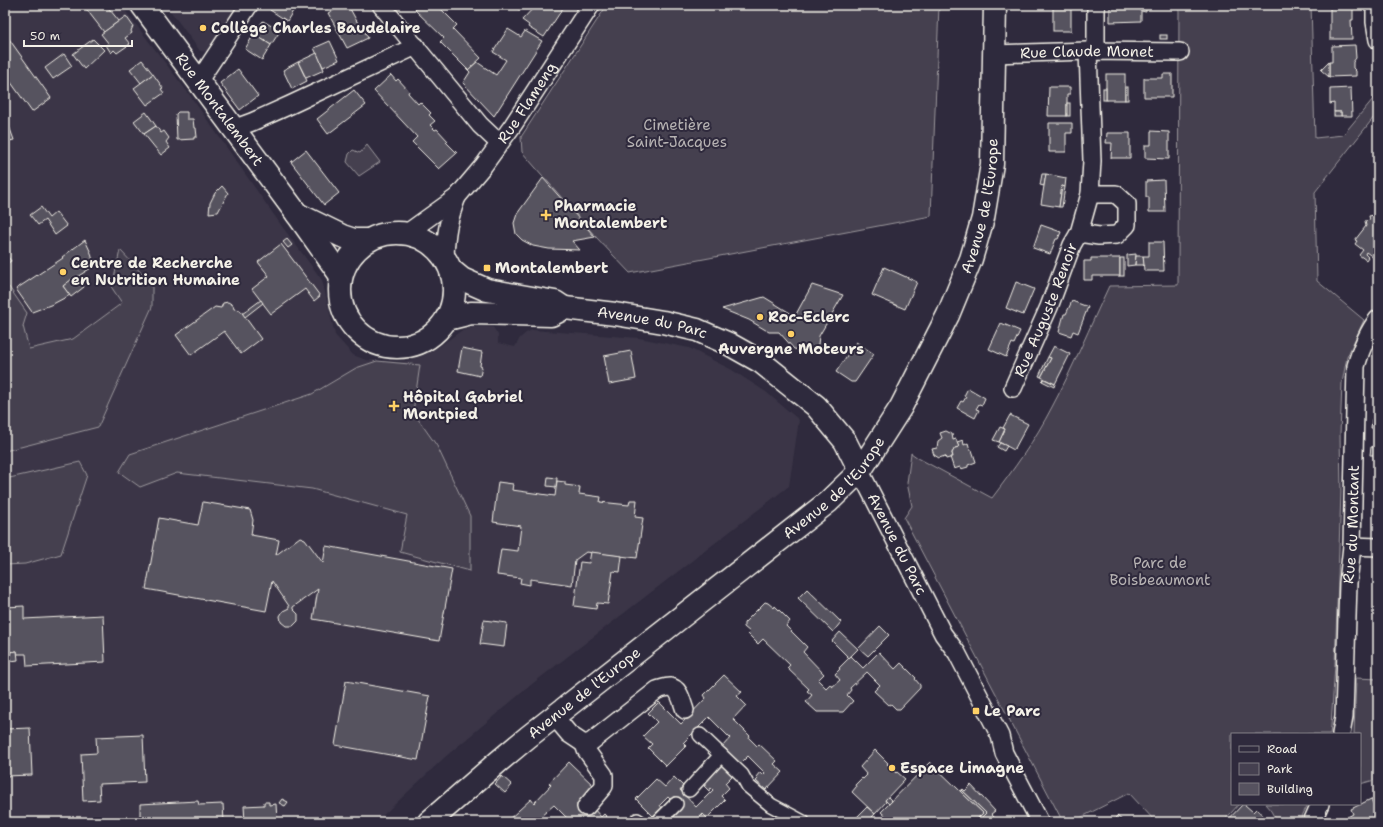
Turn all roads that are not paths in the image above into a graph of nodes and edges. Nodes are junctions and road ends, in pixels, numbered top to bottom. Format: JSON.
{"nodes":[{"id":1,"x":142,"y":5,"type":"edge"},
{"id":2,"x":248,"y":5,"type":"edge"},
{"id":3,"x":381,"y":5,"type":"edge"},
{"id":4,"x":591,"y":5,"type":"edge"},
{"id":5,"x":995,"y":5,"type":"edge"},
{"id":6,"x":1096,"y":5,"type":"edge"},
{"id":7,"x":1376,"y":7,"type":"edge"},
{"id":8,"x":1378,"y":40,"type":"edge"},
{"id":9,"x":416,"y":46,"type":"junction"},
{"id":10,"x":1092,"y":51,"type":"junction"},
{"id":11,"x":1180,"y":52,"type":"dead end"},
{"id":12,"x":995,"y":54,"type":"junction"},
{"id":13,"x":198,"y":82,"type":"junction"},
{"id":14,"x":233,"y":129,"type":"junction"},
{"id":15,"x":499,"y":143,"type":"junction"},
{"id":16,"x":1090,"y":194,"type":"junction"},
{"id":17,"x":458,"y":197,"type":"junction"},
{"id":18,"x":297,"y":214,"type":"junction"},
{"id":19,"x":1079,"y":232,"type":"junction"},
{"id":20,"x":407,"y":233,"type":"junction"},
{"id":21,"x":368,"y":240,"type":"junction"},
{"id":22,"x":448,"y":264,"type":"junction"},
{"id":23,"x":341,"y":276,"type":"junction"},
{"id":24,"x":564,"y":308,"type":"junction"},
{"id":25,"x":447,"y":319,"type":"junction"},
{"id":26,"x":1378,"y":319,"type":"edge"},
{"id":27,"x":1013,"y":388,"type":"dead end"},
{"id":28,"x":860,"y":471,"type":"junction"},
{"id":29,"x":1352,"y":546,"type":"junction"},
{"id":30,"x":1378,"y":547,"type":"edge"},
{"id":31,"x":684,"y":710,"type":"dead end"},
{"id":32,"x":554,"y":716,"type":"junction"},
{"id":33,"x":1341,"y":733,"type":"edge"},
{"id":34,"x":700,"y":736,"type":"dead end"},
{"id":35,"x":584,"y":744,"type":"junction"},
{"id":36,"x":721,"y":755,"type":"junction"},
{"id":37,"x":689,"y":790,"type":"dead end"},
{"id":38,"x":676,"y":804,"type":"dead end"},
{"id":39,"x":1320,"y":805,"type":"edge"},
{"id":40,"x":586,"y":807,"type":"dead end"},
{"id":41,"x":429,"y":822,"type":"edge"},
{"id":42,"x":658,"y":822,"type":"edge"},
{"id":43,"x":803,"y":822,"type":"edge"},
{"id":44,"x":1040,"y":822,"type":"edge"},
{"id":45,"x":1312,"y":822,"type":"edge"}],
"edges":[{"from":1,"to":13,"type":"main road","name":"Rue Montalembert"},
{"from":2,"to":13,"type":"street"},
{"from":3,"to":9,"type":"street"},
{"from":4,"to":15,"type":"street","name":"Rue Flameng"},
{"from":5,"to":12,"type":"main road","name":"Avenue de l'Europe"},
{"from":6,"to":10,"type":"street","name":"Rue Auguste Renoir"},
{"from":7,"to":8,"type":"street"},
{"from":9,"to":14,"type":"street"},
{"from":9,"to":15,"type":"street"},
{"from":10,"to":11,"type":"street","name":"Rue Claude Monet"},
{"from":10,"to":12,"type":"street","name":"Rue Claude Monet"},
{"from":10,"to":16,"type":"street","name":"Rue Auguste Renoir"},
{"from":12,"to":28,"type":"main road","name":"Avenue de l'Europe"},
{"from":13,"to":14,"type":"main road","name":"Rue Montalembert"},
{"from":14,"to":18,"type":"main road","name":"Rue Montalembert"},
{"from":15,"to":17,"type":"street","name":"Rue Flameng"},
{"from":16,"to":19,"type":"street","name":"Rue Auguste Renoir"},
{"from":16,"to":19,"type":"street","name":"Rue Auguste Renoir"},
{"from":17,"to":20,"type":"street","name":"Rue Flameng"},
{"from":17,"to":22,"type":"street","name":"Rue Flameng"},
{"from":18,"to":21,"type":"main road","name":"Rue Montalembert"},
{"from":18,"to":23,"type":"main road","name":"Rue Montalembert"},
{"from":19,"to":27,"type":"street","name":"Rue Auguste Renoir"},
{"from":20,"to":21,"type":"main road"},
{"from":20,"to":22,"type":"main road"},
{"from":21,"to":23,"type":"main road"},
{"from":22,"to":24,"type":"main road","name":"Avenue du Parc"},
{"from":22,"to":25,"type":"main road"},
{"from":23,"to":25,"type":"main road"},
{"from":24,"to":25,"type":"main road","name":"Avenue du Parc"},
{"from":24,"to":28,"type":"main road","name":"Avenue du Parc"},
{"from":26,"to":29,"type":"street","name":"Rue du Montant"},
{"from":28,"to":32,"type":"main road","name":"Avenue de l'Europe"},
{"from":28,"to":44,"type":"street","name":"Avenue du Parc"},
{"from":29,"to":30,"type":"street"},
{"from":29,"to":33,"type":"street","name":"Rue du Montant"},
{"from":31,"to":35,"type":"street"},
{"from":32,"to":35,"type":"street"},
{"from":32,"to":41,"type":"main road","name":"Avenue de l'Europe"},
{"from":34,"to":36,"type":"street"},
{"from":35,"to":40,"type":"street"},
{"from":36,"to":37,"type":"street"},
{"from":36,"to":43,"type":"street"},
{"from":38,"to":42,"type":"street"},
{"from":39,"to":45,"type":"street"}]}
